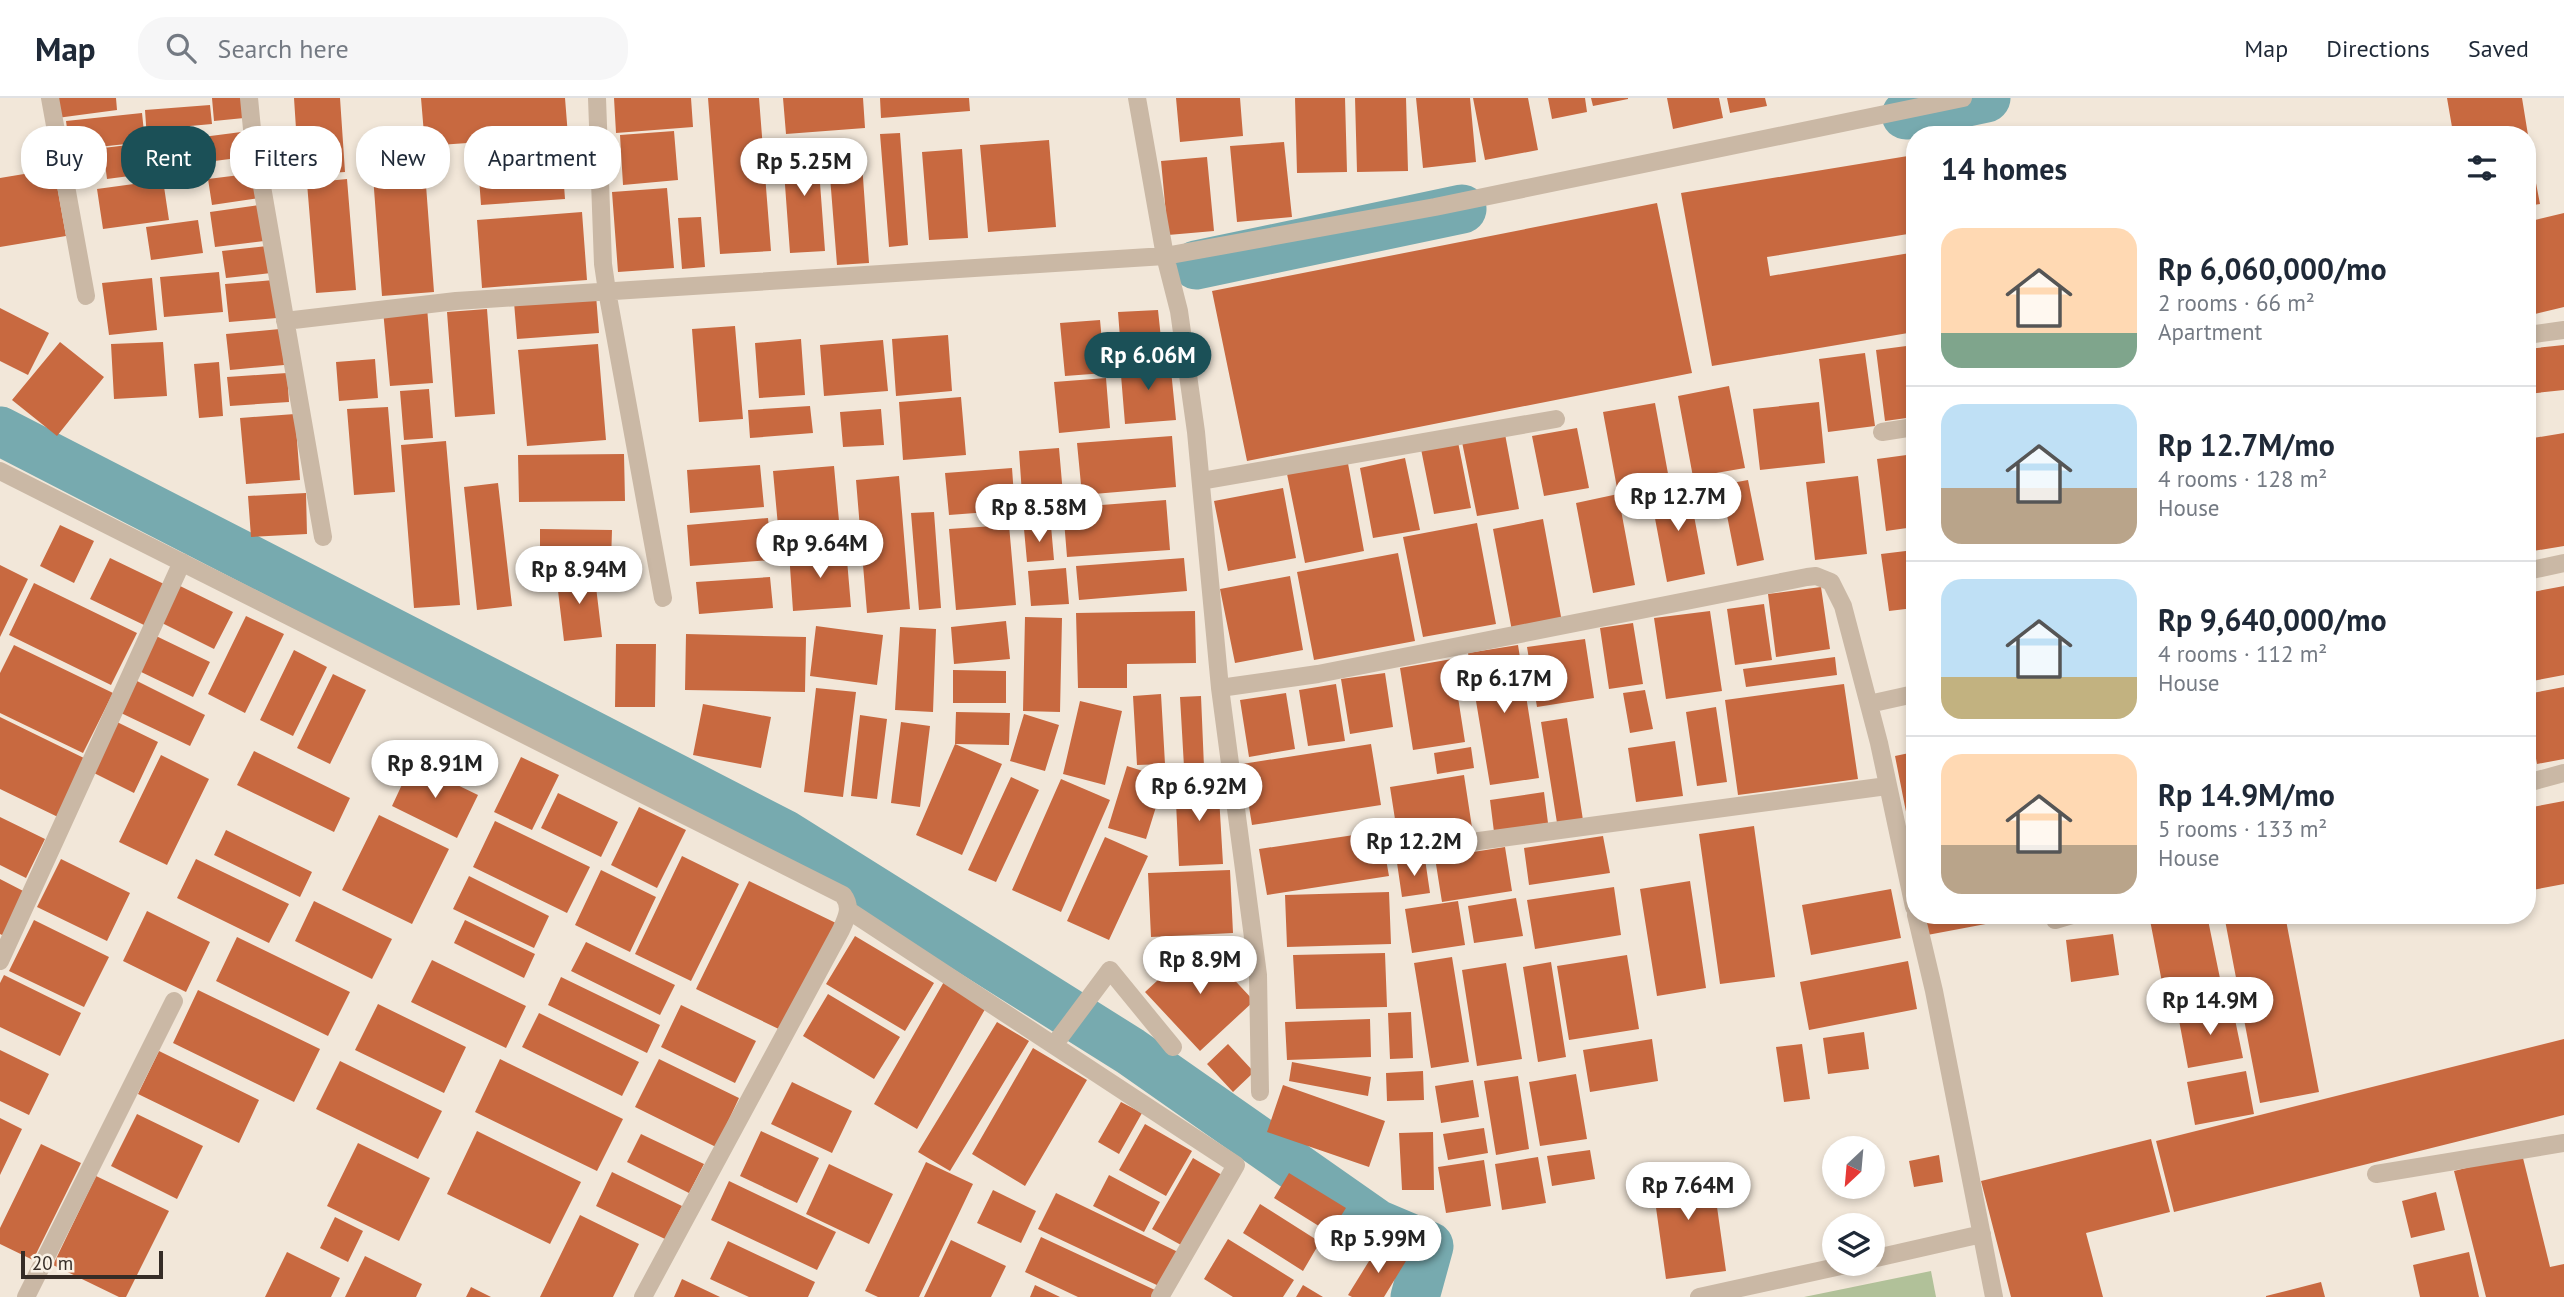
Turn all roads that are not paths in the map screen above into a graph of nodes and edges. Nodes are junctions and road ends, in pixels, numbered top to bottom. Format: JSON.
{"nodes":[{"id":1,"x":50,"y":98,"type":"edge"},
{"id":2,"x":249,"y":98,"type":"edge"},
{"id":3,"x":597,"y":98,"type":"edge"},
{"id":4,"x":1137,"y":98,"type":"edge"},
{"id":5,"x":1963,"y":98,"type":"edge"},
{"id":6,"x":1165,"y":256,"type":"junction"},
{"id":7,"x":607,"y":290,"type":"junction"},
{"id":8,"x":86,"y":296,"type":"dead end"},
{"id":9,"x":285,"y":321,"type":"junction"},
{"id":10,"x":2564,"y":330,"type":"edge"},
{"id":11,"x":2536,"y":334,"type":"edge"},
{"id":12,"x":1556,"y":419,"type":"dead end"},
{"id":13,"x":1906,"y":429,"type":"edge"},
{"id":14,"x":1882,"y":432,"type":"dead end"},
{"id":15,"x":0,"y":471,"type":"edge"},
{"id":16,"x":1201,"y":481,"type":"junction"},
{"id":17,"x":323,"y":537,"type":"dead end"},
{"id":18,"x":183,"y":562,"type":"junction"},
{"id":19,"x":2564,"y":563,"type":"edge"},
{"id":20,"x":2536,"y":569,"type":"edge"},
{"id":21,"x":663,"y":598,"type":"dead end"},
{"id":22,"x":1220,"y":688,"type":"junction"},
{"id":23,"x":1906,"y":696,"type":"edge"},
{"id":24,"x":1869,"y":704,"type":"junction"},
{"id":25,"x":2564,"y":773,"type":"edge"},
{"id":26,"x":2536,"y":781,"type":"edge"},
{"id":27,"x":1887,"y":786,"type":"junction"},
{"id":28,"x":1397,"y":852,"type":"dead end"},
{"id":29,"x":1906,"y":871,"type":"edge"},
{"id":30,"x":848,"y":910,"type":"junction"},
{"id":31,"x":1918,"y":924,"type":"edge"},
{"id":32,"x":0,"y":961,"type":"edge"},
{"id":33,"x":174,"y":1001,"type":"dead end"},
{"id":34,"x":1054,"y":1045,"type":"junction"},
{"id":35,"x":1173,"y":1047,"type":"dead end"},
{"id":36,"x":1260,"y":1092,"type":"dead end"},
{"id":37,"x":2564,"y":1143,"type":"edge"},
{"id":38,"x":2376,"y":1174,"type":"dead end"},
{"id":39,"x":1982,"y":1234,"type":"junction"},
{"id":40,"x":1885,"y":1256,"type":"edge"},
{"id":41,"x":1822,"y":1270,"type":"edge"},
{"id":42,"x":26,"y":1297,"type":"edge"},
{"id":43,"x":643,"y":1297,"type":"edge"},
{"id":44,"x":1160,"y":1297,"type":"edge"},
{"id":45,"x":1699,"y":1297,"type":"edge"},
{"id":46,"x":1994,"y":1297,"type":"edge"}],
"edges":[{"from":1,"to":8,"type":"street"},
{"from":2,"to":9,"type":"street"},
{"from":3,"to":7,"type":"street"},
{"from":4,"to":6,"type":"street"},
{"from":5,"to":6,"type":"street"},
{"from":6,"to":7,"type":"street"},
{"from":6,"to":16,"type":"street"},
{"from":7,"to":9,"type":"street"},
{"from":7,"to":21,"type":"street"},
{"from":9,"to":17,"type":"street"},
{"from":10,"to":11,"type":"street"},
{"from":12,"to":16,"type":"street"},
{"from":13,"to":14,"type":"street"},
{"from":15,"to":18,"type":"street"},
{"from":16,"to":22,"type":"street"},
{"from":18,"to":30,"type":"street"},
{"from":18,"to":32,"type":"street"},
{"from":19,"to":20,"type":"street"},
{"from":22,"to":24,"type":"street"},
{"from":22,"to":36,"type":"street"},
{"from":23,"to":24,"type":"street"},
{"from":24,"to":27,"type":"street"},
{"from":25,"to":26,"type":"street"},
{"from":27,"to":28,"type":"street"},
{"from":27,"to":29,"type":"street"},
{"from":30,"to":34,"type":"street"},
{"from":30,"to":43,"type":"street"},
{"from":31,"to":39,"type":"street"},
{"from":33,"to":42,"type":"street"},
{"from":34,"to":35,"type":"street"},
{"from":34,"to":44,"type":"street"},
{"from":37,"to":38,"type":"street"},
{"from":39,"to":40,"type":"street"},
{"from":39,"to":46,"type":"street"},
{"from":41,"to":45,"type":"street"}]}
